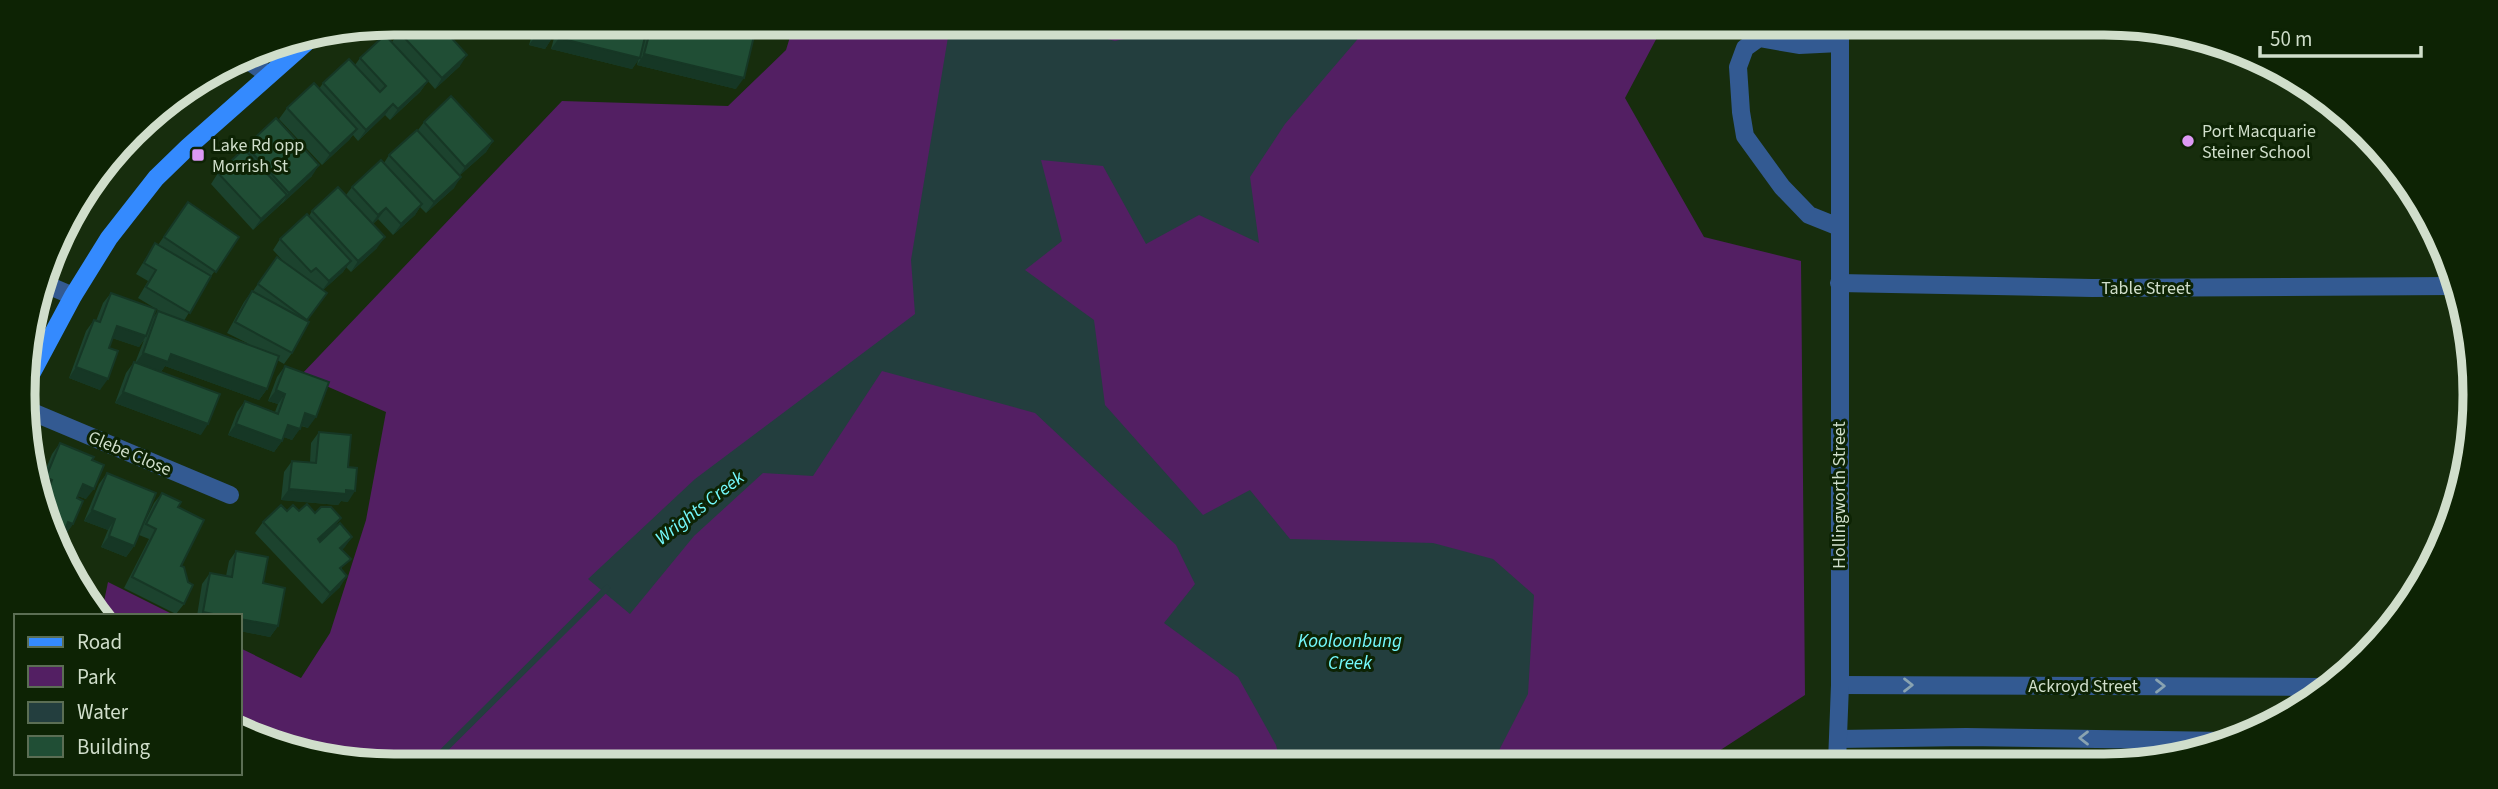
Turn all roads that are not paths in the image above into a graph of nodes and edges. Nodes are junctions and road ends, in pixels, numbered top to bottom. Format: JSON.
{"nodes":[{"id":1,"x":1840,"y":36,"type":"edge"},
{"id":2,"x":301,"y":47,"type":"edge"},
{"id":3,"x":253,"y":64,"type":"edge"},
{"id":4,"x":269,"y":75,"type":"junction"},
{"id":5,"x":1839,"y":227,"type":"junction"},
{"id":6,"x":1839,"y":283,"type":"junction"},
{"id":7,"x":2446,"y":286,"type":"edge"},
{"id":8,"x":51,"y":287,"type":"edge"},
{"id":9,"x":73,"y":296,"type":"junction"},
{"id":10,"x":37,"y":364,"type":"edge"},
{"id":11,"x":36,"y":413,"type":"edge"},
{"id":12,"x":230,"y":495,"type":"dead end"},
{"id":13,"x":1840,"y":685,"type":"junction"},
{"id":14,"x":2312,"y":687,"type":"edge"},
{"id":15,"x":1838,"y":739,"type":"junction"},
{"id":16,"x":2201,"y":741,"type":"edge"},
{"id":17,"x":1837,"y":754,"type":"edge"}],
"edges":[{"from":1,"to":5,"type":"street","name":"Hollingworth Street"},
{"from":1,"to":5,"type":"street","name":"Hollingworth Street"},
{"from":2,"to":4,"type":"main road"},
{"from":3,"to":4,"type":"street"},
{"from":4,"to":9,"type":"main road"},
{"from":5,"to":6,"type":"street","name":"Hollingworth Street"},
{"from":6,"to":7,"type":"street","name":"Table Street"},
{"from":6,"to":13,"type":"street","name":"Hollingworth Street"},
{"from":8,"to":9,"type":"street"},
{"from":9,"to":10,"type":"main road"},
{"from":11,"to":12,"type":"street","name":"Glebe Close"},
{"from":13,"to":14,"type":"street","name":"Ackroyd Street","one_way":true},
{"from":13,"to":15,"type":"street","name":"Hollingworth Street"},
{"from":16,"to":15,"type":"street","one_way":true},
{"from":15,"to":17,"type":"street","name":"Hollingworth Street"}]}
